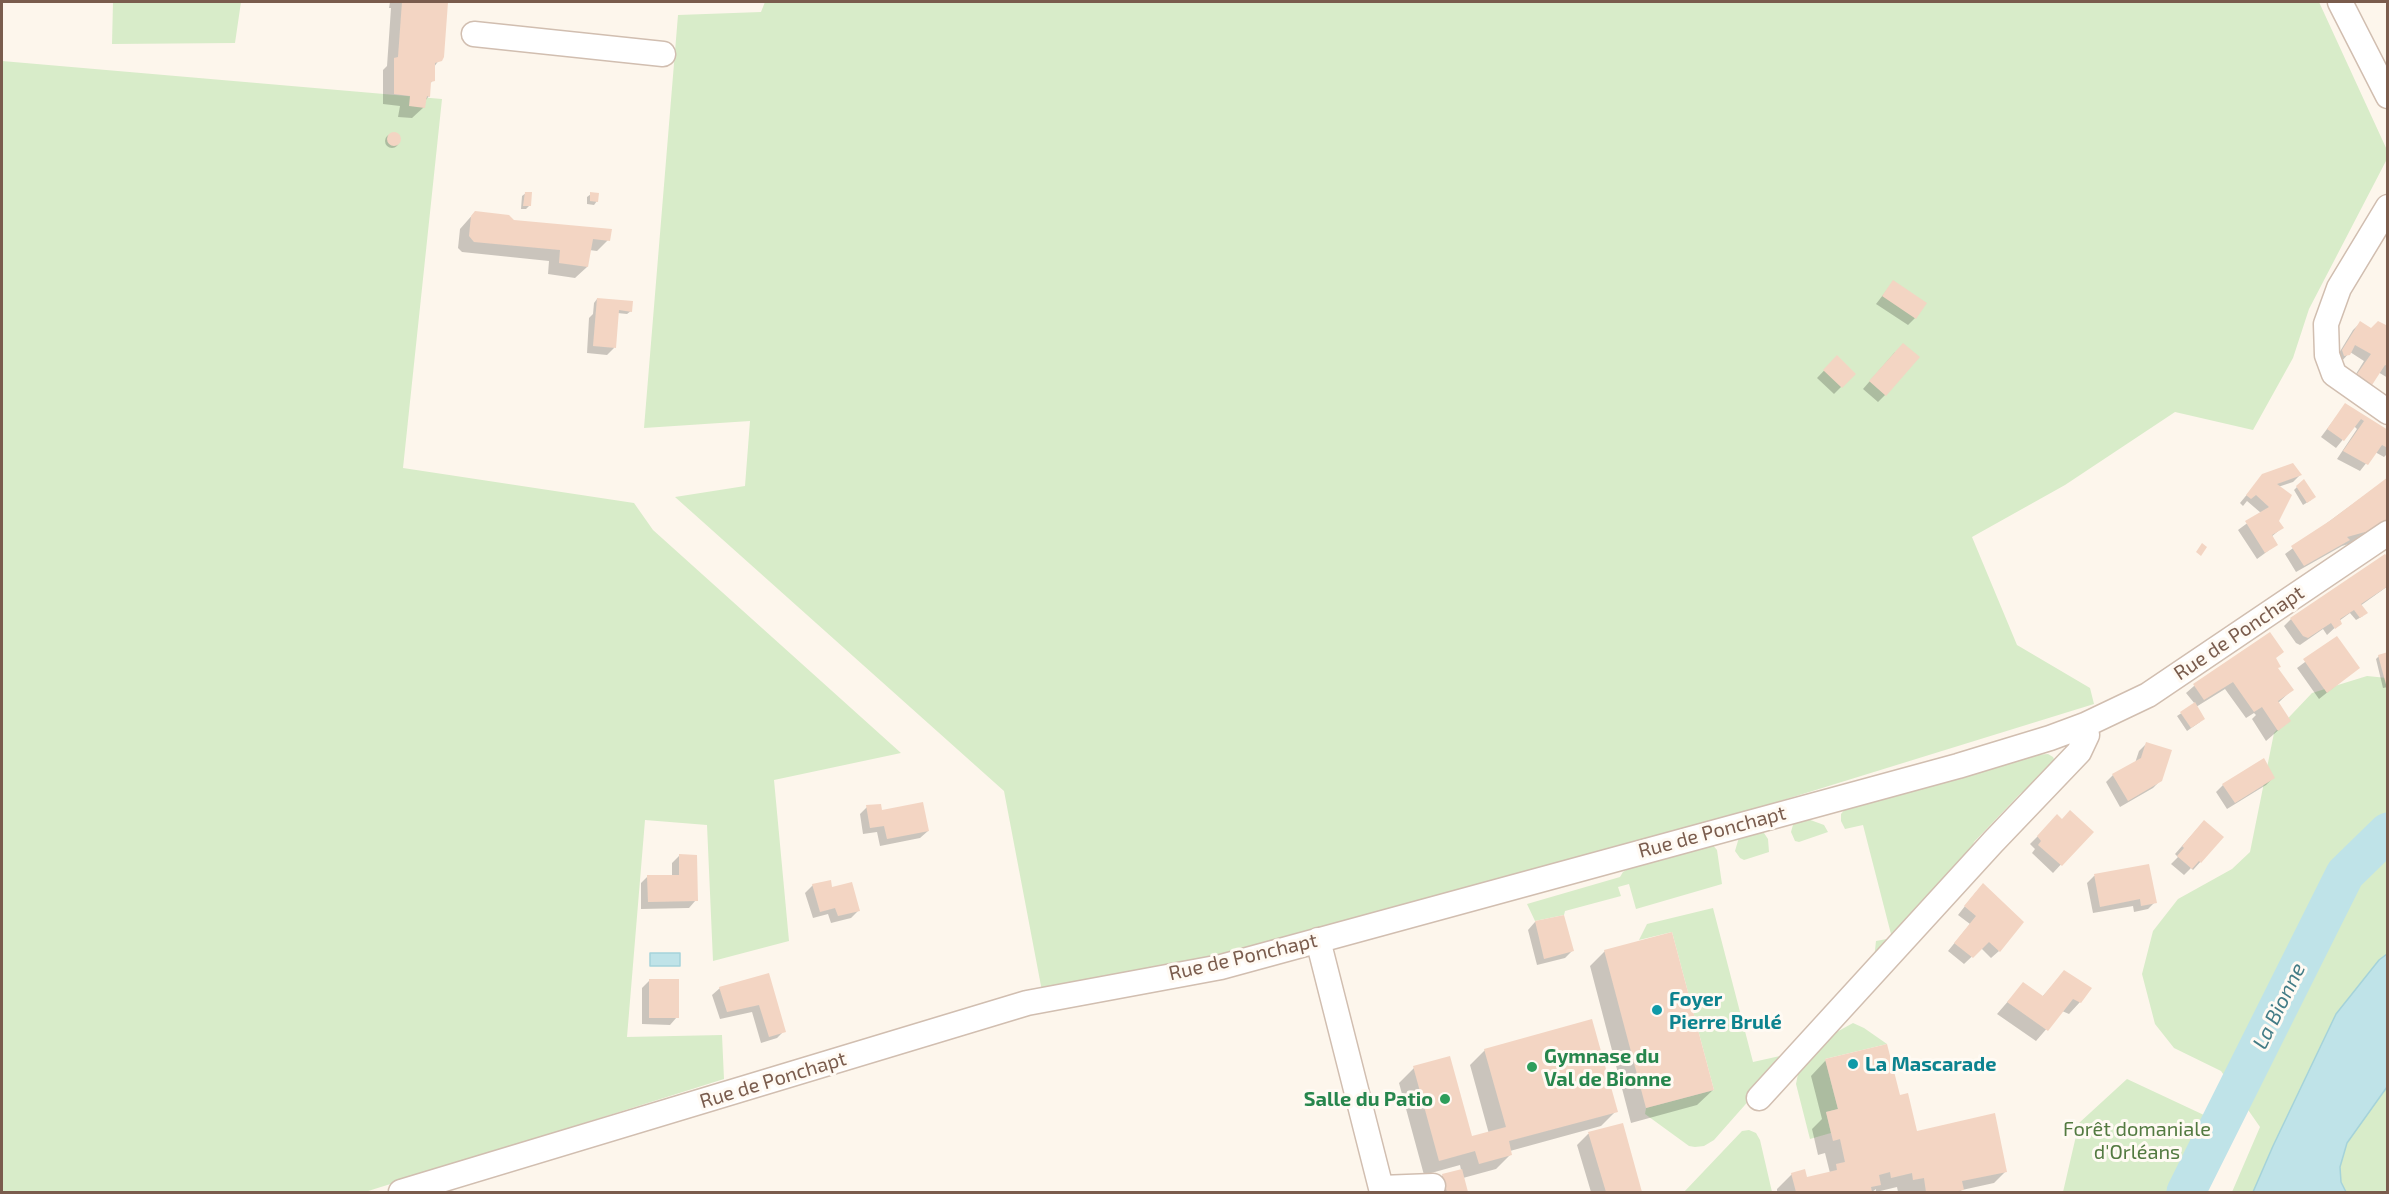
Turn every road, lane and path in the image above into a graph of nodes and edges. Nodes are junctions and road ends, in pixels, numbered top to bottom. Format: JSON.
{"nodes":[{"id":1,"x":2340,"y":2,"type":"edge"},
{"id":2,"x":474,"y":34,"type":"dead end"},
{"id":3,"x":663,"y":54,"type":"dead end"},
{"id":4,"x":2388,"y":96,"type":"edge"},
{"id":5,"x":2388,"y":207,"type":"edge"},
{"id":6,"x":2388,"y":412,"type":"edge"},
{"id":7,"x":2388,"y":533,"type":"edge"},
{"id":8,"x":2085,"y":725,"type":"junction"},
{"id":9,"x":1318,"y":940,"type":"junction"},
{"id":10,"x":1759,"y":1098,"type":"dead end"},
{"id":11,"x":1433,"y":1186,"type":"dead end"},
{"id":12,"x":401,"y":1192,"type":"edge"}],
"edges":[{"from":1,"to":4,"type":"street"},
{"from":2,"to":3,"type":"street"},
{"from":5,"to":6,"type":"street"},
{"from":7,"to":8,"type":"street","name":"Rue de Ponchapt"},
{"from":8,"to":9,"type":"street","name":"Rue de Ponchapt"},
{"from":8,"to":10,"type":"street"},
{"from":9,"to":11,"type":"street"},
{"from":9,"to":12,"type":"street","name":"Rue de Ponchapt"}]}
